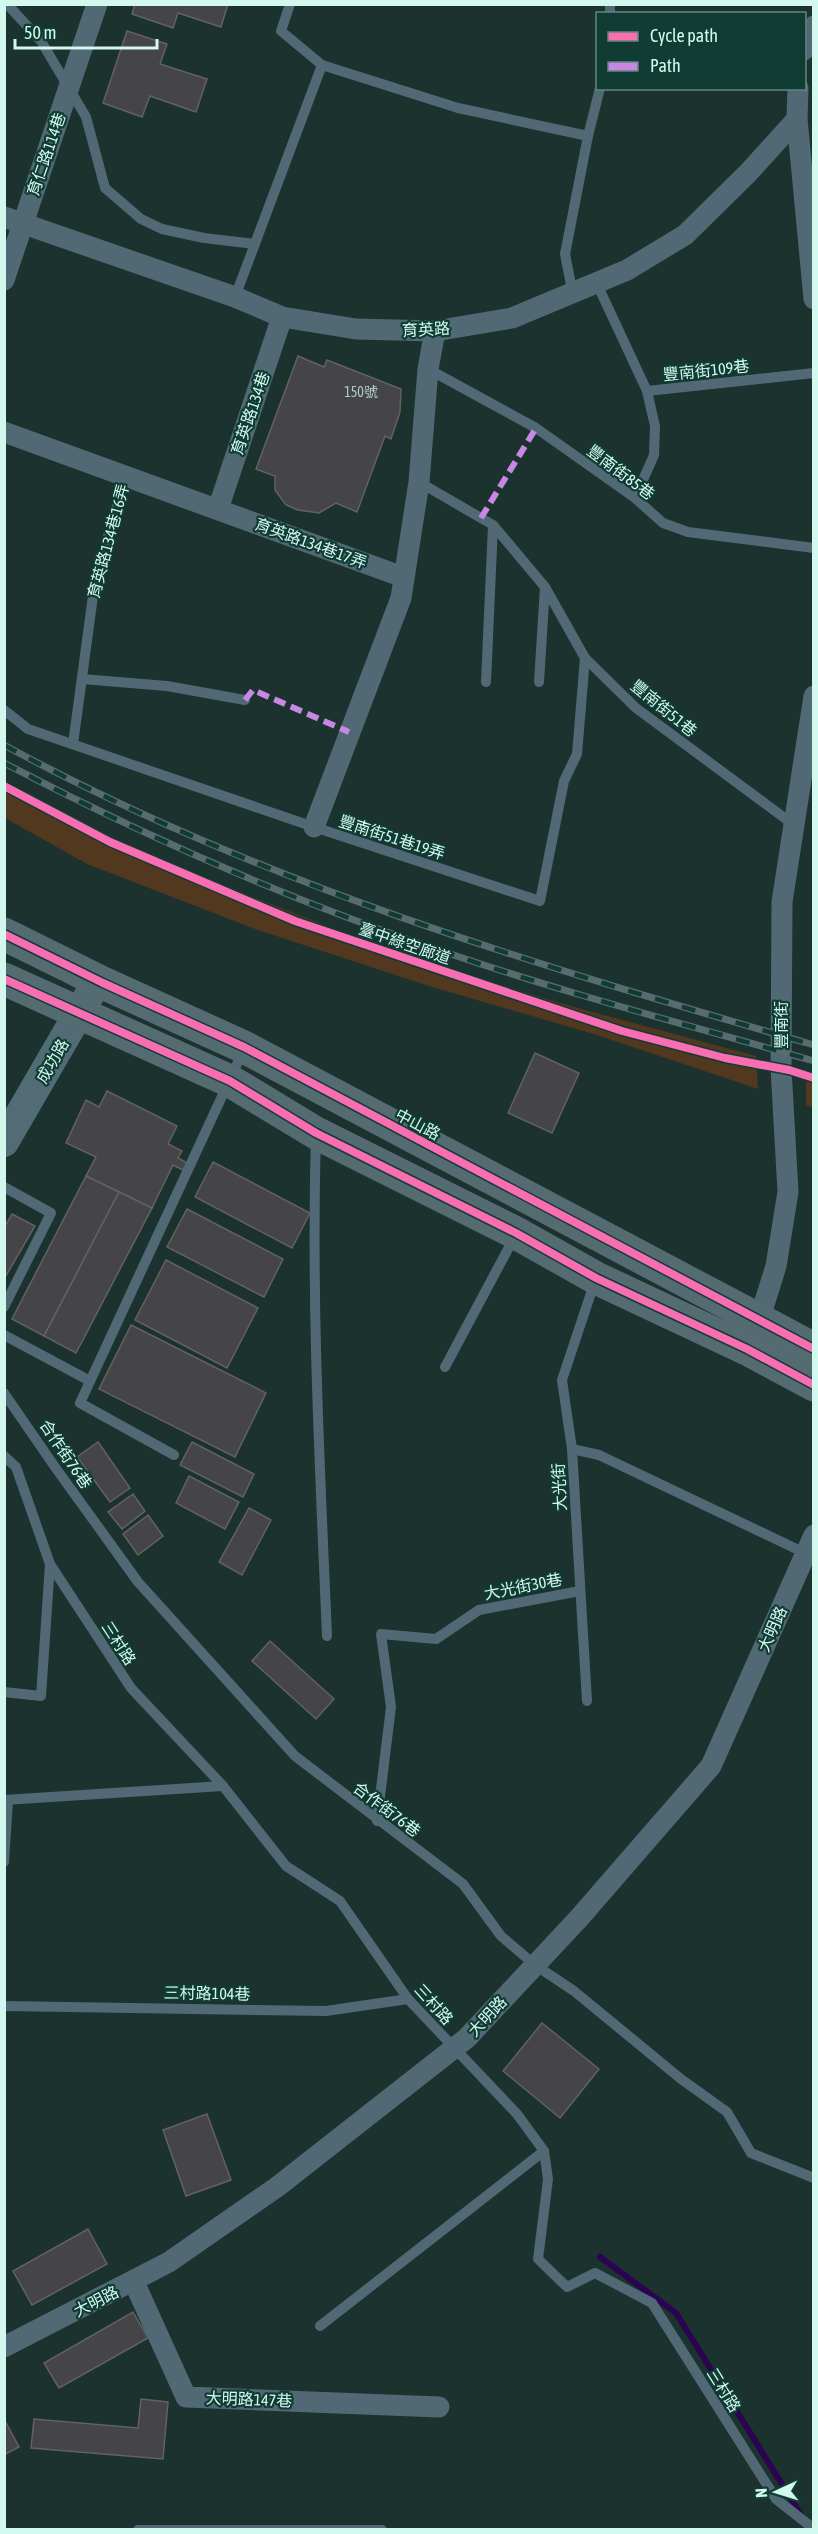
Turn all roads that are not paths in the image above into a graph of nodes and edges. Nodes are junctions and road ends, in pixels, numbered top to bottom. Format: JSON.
{"nodes":[{"id":1,"x":7,"y":4,"type":"edge"},
{"id":2,"x":290,"y":4,"type":"edge"},
{"id":3,"x":92,"y":6,"type":"edge"},
{"id":4,"x":813,"y":26,"type":"edge"},
{"id":5,"x":806,"y":45,"type":"edge"},
{"id":6,"x":322,"y":65,"type":"junction"},
{"id":7,"x":69,"y":86,"type":"junction"},
{"id":8,"x":600,"y":90,"type":"edge"},
{"id":9,"x":798,"y":90,"type":"edge"},
{"id":10,"x":797,"y":119,"type":"junction"},
{"id":11,"x":588,"y":136,"type":"junction"},
{"id":12,"x":13,"y":220,"type":"edge"},
{"id":13,"x":255,"y":244,"type":"junction"},
{"id":14,"x":4,"y":280,"type":"edge"},
{"id":15,"x":597,"y":284,"type":"junction"},
{"id":16,"x":573,"y":295,"type":"junction"},
{"id":17,"x":235,"y":297,"type":"junction"},
{"id":18,"x":813,"y":299,"type":"edge"},
{"id":19,"x":282,"y":317,"type":"junction"},
{"id":20,"x":435,"y":331,"type":"junction"},
{"id":21,"x":428,"y":369,"type":"junction"},
{"id":22,"x":813,"y":373,"type":"edge"},
{"id":23,"x":647,"y":391,"type":"junction"},
{"id":24,"x":4,"y":432,"type":"edge"},
{"id":25,"x":126,"y":475,"type":"junction"},
{"id":26,"x":419,"y":482,"type":"junction"},
{"id":27,"x":635,"y":498,"type":"junction"},
{"id":28,"x":218,"y":509,"type":"junction"},
{"id":29,"x":493,"y":525,"type":"junction"},
{"id":30,"x":813,"y":548,"type":"edge"},
{"id":31,"x":403,"y":577,"type":"junction"},
{"id":32,"x":545,"y":587,"type":"junction"},
{"id":33,"x":585,"y":658,"type":"junction"},
{"id":34,"x":82,"y":679,"type":"junction"},
{"id":35,"x":486,"y":682,"type":"dead end"},
{"id":36,"x":539,"y":682,"type":"dead end"},
{"id":37,"x":245,"y":700,"type":"dead end"},
{"id":38,"x":813,"y":704,"type":"edge"},
{"id":39,"x":4,"y":711,"type":"edge"},
{"id":40,"x":73,"y":744,"type":"junction"},
{"id":41,"x":810,"y":754,"type":"edge"},
{"id":42,"x":794,"y":825,"type":"junction"},
{"id":43,"x":314,"y":827,"type":"junction"},
{"id":44,"x":4,"y":934,"type":"edge"},
{"id":45,"x":4,"y":979,"type":"edge"},
{"id":46,"x":98,"y":980,"type":"junction"},
{"id":47,"x":80,"y":1012,"type":"junction"},
{"id":48,"x":244,"y":1047,"type":"junction"},
{"id":49,"x":230,"y":1082,"type":"junction"},
{"id":50,"x":316,"y":1133,"type":"junction"},
{"id":51,"x":4,"y":1142,"type":"edge"},
{"id":52,"x":4,"y":1187,"type":"edge"},
{"id":53,"x":516,"y":1233,"type":"junction"},
{"id":54,"x":596,"y":1278,"type":"junction"},
{"id":55,"x":4,"y":1307,"type":"edge"},
{"id":56,"x":4,"y":1335,"type":"edge"},
{"id":57,"x":753,"y":1336,"type":"junction"},
{"id":58,"x":813,"y":1349,"type":"edge"},
{"id":59,"x":445,"y":1367,"type":"dead end"},
{"id":60,"x":90,"y":1382,"type":"junction"},
{"id":61,"x":813,"y":1385,"type":"edge"},
{"id":62,"x":4,"y":1393,"type":"edge"},
{"id":63,"x":572,"y":1449,"type":"junction"},
{"id":64,"x":174,"y":1455,"type":"dead end"},
{"id":65,"x":4,"y":1456,"type":"edge"},
{"id":66,"x":809,"y":1545,"type":"edge"},
{"id":67,"x":50,"y":1564,"type":"junction"},
{"id":68,"x":580,"y":1591,"type":"junction"},
{"id":69,"x":327,"y":1636,"type":"dead end"},
{"id":70,"x":4,"y":1692,"type":"edge"},
{"id":71,"x":587,"y":1701,"type":"dead end"},
{"id":72,"x":223,"y":1786,"type":"junction"},
{"id":73,"x":6,"y":1801,"type":"edge"},
{"id":74,"x":377,"y":1821,"type":"junction"},
{"id":75,"x":4,"y":1862,"type":"edge"},
{"id":76,"x":535,"y":1965,"type":"junction"},
{"id":77,"x":408,"y":1999,"type":"junction"},
{"id":78,"x":4,"y":2006,"type":"edge"},
{"id":79,"x":455,"y":2048,"type":"junction"},
{"id":80,"x":544,"y":2151,"type":"junction"},
{"id":81,"x":813,"y":2178,"type":"edge"},
{"id":82,"x":134,"y":2282,"type":"junction"},
{"id":83,"x":320,"y":2326,"type":"dead end"},
{"id":84,"x":4,"y":2347,"type":"edge"},
{"id":85,"x":439,"y":2407,"type":"dead end"},
{"id":86,"x":138,"y":2529,"type":"edge"},
{"id":87,"x":346,"y":2529,"type":"edge"},
{"id":88,"x":382,"y":2529,"type":"edge"},
{"id":89,"x":813,"y":2529,"type":"edge"}],
"edges":[{"from":1,"to":7,"type":"lane"},
{"from":2,"to":6,"type":"lane"},
{"from":3,"to":7,"type":"street","name":"育仁路114巷"},
{"from":4,"to":5,"type":"street"},
{"from":6,"to":11,"type":"lane"},
{"from":6,"to":13,"type":"lane"},
{"from":7,"to":12,"type":"street","name":"育仁路114巷"},
{"from":7,"to":13,"type":"lane","name":"育仁路114巷"},
{"from":8,"to":11,"type":"lane"},
{"from":9,"to":10,"type":"street"},
{"from":10,"to":15,"type":"street","name":"育英路"},
{"from":10,"to":18,"type":"street"},
{"from":11,"to":16,"type":"lane"},
{"from":12,"to":14,"type":"street","name":"育仁路114巷"},
{"from":12,"to":17,"type":"street","name":"育英路"},
{"from":13,"to":17,"type":"lane"},
{"from":15,"to":16,"type":"street","name":"育英路"},
{"from":15,"to":23,"type":"lane","name":"豐南街109巷"},
{"from":16,"to":20,"type":"street","name":"育英路"},
{"from":17,"to":19,"type":"street","name":"育英路"},
{"from":19,"to":20,"type":"street","name":"育英路"},
{"from":19,"to":28,"type":"street","name":"育英路134巷"},
{"from":20,"to":21,"type":"street"},
{"from":21,"to":26,"type":"street"},
{"from":21,"to":27,"type":"lane","name":"豐南街85巷"},
{"from":22,"to":23,"type":"lane","name":"豐南街109巷"},
{"from":23,"to":27,"type":"lane"},
{"from":24,"to":25,"type":"street","name":"育英路134巷16弄"},
{"from":25,"to":28,"type":"street","name":"育英路134巷16弄"},
{"from":25,"to":34,"type":"lane","name":"育英路134巷16弄"},
{"from":26,"to":29,"type":"lane","name":"豐南街51巷"},
{"from":26,"to":31,"type":"street"},
{"from":27,"to":30,"type":"lane","name":"豐南街85巷"},
{"from":28,"to":31,"type":"street","name":"育英路134巷17弄"},
{"from":29,"to":32,"type":"lane","name":"豐南街51巷"},
{"from":29,"to":35,"type":"lane"},
{"from":31,"to":43,"type":"street"},
{"from":32,"to":33,"type":"lane","name":"豐南街51巷"},
{"from":32,"to":36,"type":"lane"},
{"from":33,"to":42,"type":"lane","name":"豐南街51巷"},
{"from":33,"to":43,"type":"lane","name":"豐南街51巷19弄"},
{"from":34,"to":37,"type":"lane"},
{"from":34,"to":40,"type":"lane","name":"育英路134巷16弄"},
{"from":38,"to":41,"type":"street","name":"豐南街"},
{"from":39,"to":40,"type":"lane","name":"豐南街51巷19弄"},
{"from":40,"to":43,"type":"lane","name":"豐南街51巷19弄"},
{"from":41,"to":42,"type":"street","name":"豐南街"},
{"from":42,"to":57,"type":"street","name":"豐南街"},
{"from":44,"to":46,"type":"main road","name":"中山路"},
{"from":45,"to":47,"type":"main road","name":"中山路"},
{"from":46,"to":47,"type":"street","name":"成功路"},
{"from":46,"to":48,"type":"main road","name":"中山路"},
{"from":47,"to":49,"type":"main road","name":"中山路"},
{"from":47,"to":51,"type":"street","name":"成功路"},
{"from":48,"to":49,"type":"lane"},
{"from":48,"to":57,"type":"main road","name":"中山路"},
{"from":49,"to":50,"type":"main road","name":"中山路"},
{"from":49,"to":60,"type":"lane"},
{"from":50,"to":53,"type":"main road","name":"中山路"},
{"from":50,"to":69,"type":"lane"},
{"from":52,"to":55,"type":"lane"},
{"from":53,"to":54,"type":"main road","name":"中山路"},
{"from":53,"to":59,"type":"lane"},
{"from":54,"to":57,"type":"main road","name":"中山路"},
{"from":54,"to":63,"type":"lane","name":"大光街"},
{"from":56,"to":60,"type":"lane"},
{"from":57,"to":58,"type":"main road","name":"中山路"},
{"from":57,"to":61,"type":"main road","name":"中山路"},
{"from":60,"to":64,"type":"lane"},
{"from":62,"to":74,"type":"lane","name":"合作街76巷"},
{"from":63,"to":66,"type":"lane"},
{"from":63,"to":68,"type":"lane","name":"大光街"},
{"from":65,"to":67,"type":"lane","name":"三村路"},
{"from":66,"to":76,"type":"street","name":"大明路"},
{"from":67,"to":70,"type":"lane"},
{"from":67,"to":72,"type":"lane","name":"三村路"},
{"from":68,"to":71,"type":"lane","name":"大光街"},
{"from":68,"to":74,"type":"lane","name":"大光街30巷"},
{"from":72,"to":73,"type":"lane"},
{"from":72,"to":77,"type":"lane","name":"三村路"},
{"from":73,"to":75,"type":"lane"},
{"from":74,"to":76,"type":"lane","name":"合作街76巷"},
{"from":76,"to":79,"type":"street","name":"大明路"},
{"from":76,"to":81,"type":"lane","name":"合作街76巷"},
{"from":77,"to":78,"type":"lane","name":"三村路104巷"},
{"from":77,"to":79,"type":"lane","name":"三村路"},
{"from":79,"to":80,"type":"lane","name":"三村路"},
{"from":79,"to":82,"type":"street","name":"大明路"},
{"from":80,"to":83,"type":"lane"},
{"from":80,"to":89,"type":"lane","name":"三村路"},
{"from":82,"to":84,"type":"street","name":"大明路"},
{"from":82,"to":85,"type":"street","name":"大明路147巷"},
{"from":86,"to":87,"type":"lane"},
{"from":87,"to":88,"type":"lane"}]}
